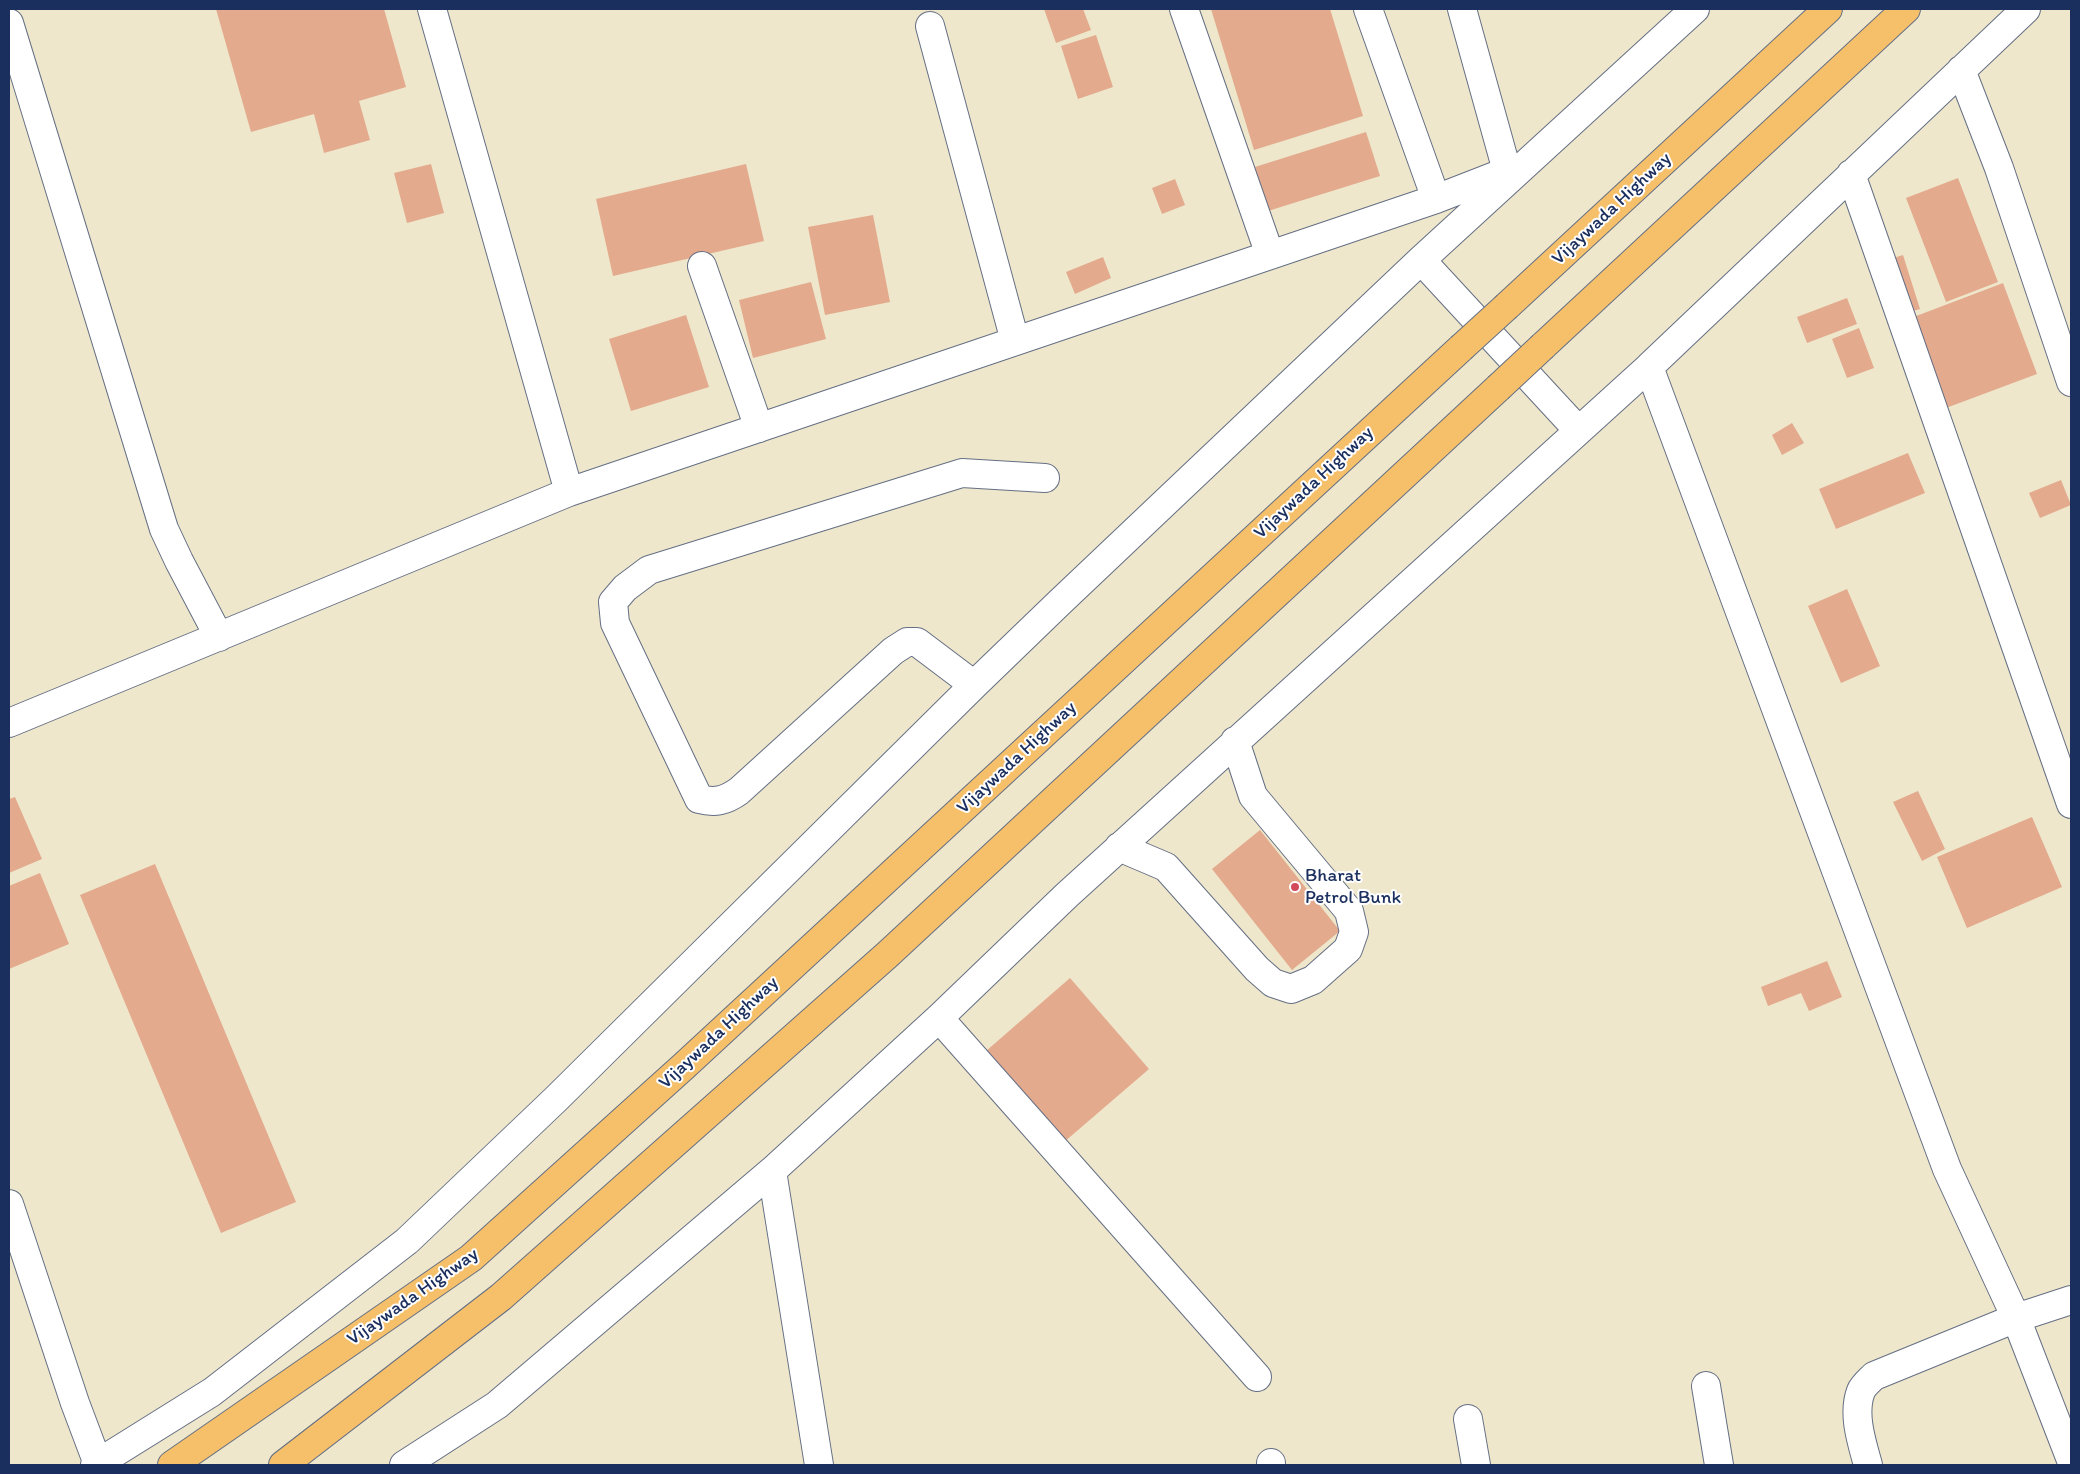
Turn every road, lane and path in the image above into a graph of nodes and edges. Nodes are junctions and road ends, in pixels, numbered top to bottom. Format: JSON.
{"nodes":[{"id":1,"x":432,"y":9,"type":"edge"},
{"id":2,"x":1184,"y":9,"type":"edge"},
{"id":3,"x":1368,"y":9,"type":"edge"},
{"id":4,"x":1462,"y":9,"type":"edge"},
{"id":5,"x":1695,"y":9,"type":"edge"},
{"id":6,"x":1828,"y":9,"type":"edge"},
{"id":7,"x":1906,"y":9,"type":"edge"},
{"id":8,"x":2026,"y":9,"type":"edge"},
{"id":9,"x":9,"y":23,"type":"edge"},
{"id":10,"x":930,"y":26,"type":"dead end"},
{"id":11,"x":1961,"y":70,"type":"junction"},
{"id":12,"x":1517,"y":167,"type":"junction"},
{"id":13,"x":1851,"y":174,"type":"junction"},
{"id":14,"x":1436,"y":198,"type":"junction"},
{"id":15,"x":1270,"y":255,"type":"junction"},
{"id":16,"x":1421,"y":260,"type":"junction"},
{"id":17,"x":702,"y":266,"type":"dead end"},
{"id":18,"x":1015,"y":341,"type":"junction"},
{"id":19,"x":1648,"y":367,"type":"junction"},
{"id":20,"x":2071,"y":382,"type":"edge"},
{"id":21,"x":759,"y":428,"type":"junction"},
{"id":22,"x":1578,"y":430,"type":"junction"},
{"id":23,"x":1045,"y":478,"type":"dead end"},
{"id":24,"x":569,"y":492,"type":"junction"},
{"id":25,"x":219,"y":637,"type":"junction"},
{"id":26,"x":974,"y":685,"type":"junction"},
{"id":27,"x":9,"y":723,"type":"edge"},
{"id":28,"x":1235,"y":741,"type":"junction"},
{"id":29,"x":2071,"y":804,"type":"edge"},
{"id":30,"x":1119,"y":847,"type":"junction"},
{"id":31,"x":939,"y":1018,"type":"junction"},
{"id":32,"x":772,"y":1171,"type":"junction"},
{"id":33,"x":9,"y":1204,"type":"edge"},
{"id":34,"x":2071,"y":1300,"type":"edge"},
{"id":35,"x":2016,"y":1318,"type":"junction"},
{"id":36,"x":1257,"y":1377,"type":"dead end"},
{"id":37,"x":1706,"y":1386,"type":"dead end"},
{"id":38,"x":1468,"y":1419,"type":"dead end"},
{"id":39,"x":2071,"y":1460,"type":"edge"},
{"id":40,"x":96,"y":1464,"type":"edge"},
{"id":41,"x":172,"y":1465,"type":"edge"},
{"id":42,"x":283,"y":1465,"type":"edge"},
{"id":43,"x":404,"y":1465,"type":"edge"},
{"id":44,"x":819,"y":1465,"type":"edge"},
{"id":45,"x":1476,"y":1465,"type":"edge"},
{"id":46,"x":1719,"y":1465,"type":"edge"},
{"id":47,"x":1868,"y":1465,"type":"edge"}],
"edges":[{"from":1,"to":24,"type":"street"},
{"from":2,"to":15,"type":"street"},
{"from":3,"to":14,"type":"street"},
{"from":4,"to":12,"type":"street"},
{"from":5,"to":12,"type":"street"},
{"from":6,"to":41,"type":"highway","name":"Vijaywada Highway","bridge":true},
{"from":7,"to":42,"type":"highway","bridge":true},
{"from":8,"to":11,"type":"street"},
{"from":9,"to":25,"type":"street"},
{"from":10,"to":18,"type":"street"},
{"from":11,"to":13,"type":"street"},
{"from":11,"to":20,"type":"street"},
{"from":12,"to":14,"type":"street"},
{"from":12,"to":16,"type":"street"},
{"from":13,"to":19,"type":"street"},
{"from":13,"to":29,"type":"street"},
{"from":14,"to":15,"type":"street"},
{"from":15,"to":18,"type":"street"},
{"from":16,"to":22,"type":"street"},
{"from":16,"to":26,"type":"street"},
{"from":17,"to":21,"type":"street"},
{"from":18,"to":21,"type":"street"},
{"from":19,"to":22,"type":"street"},
{"from":19,"to":35,"type":"street"},
{"from":21,"to":24,"type":"street"},
{"from":22,"to":28,"type":"street"},
{"from":23,"to":26,"type":"street"},
{"from":24,"to":25,"type":"street"},
{"from":25,"to":27,"type":"street"},
{"from":26,"to":40,"type":"street"},
{"from":28,"to":30,"type":"street"},
{"from":28,"to":30,"type":"street"},
{"from":30,"to":31,"type":"street"},
{"from":31,"to":32,"type":"street"},
{"from":31,"to":36,"type":"street"},
{"from":32,"to":43,"type":"street"},
{"from":32,"to":44,"type":"street"},
{"from":33,"to":40,"type":"street"},
{"from":34,"to":35,"type":"street"},
{"from":35,"to":39,"type":"street"},
{"from":35,"to":47,"type":"street"},
{"from":37,"to":46,"type":"street"},
{"from":38,"to":45,"type":"street"}]}
